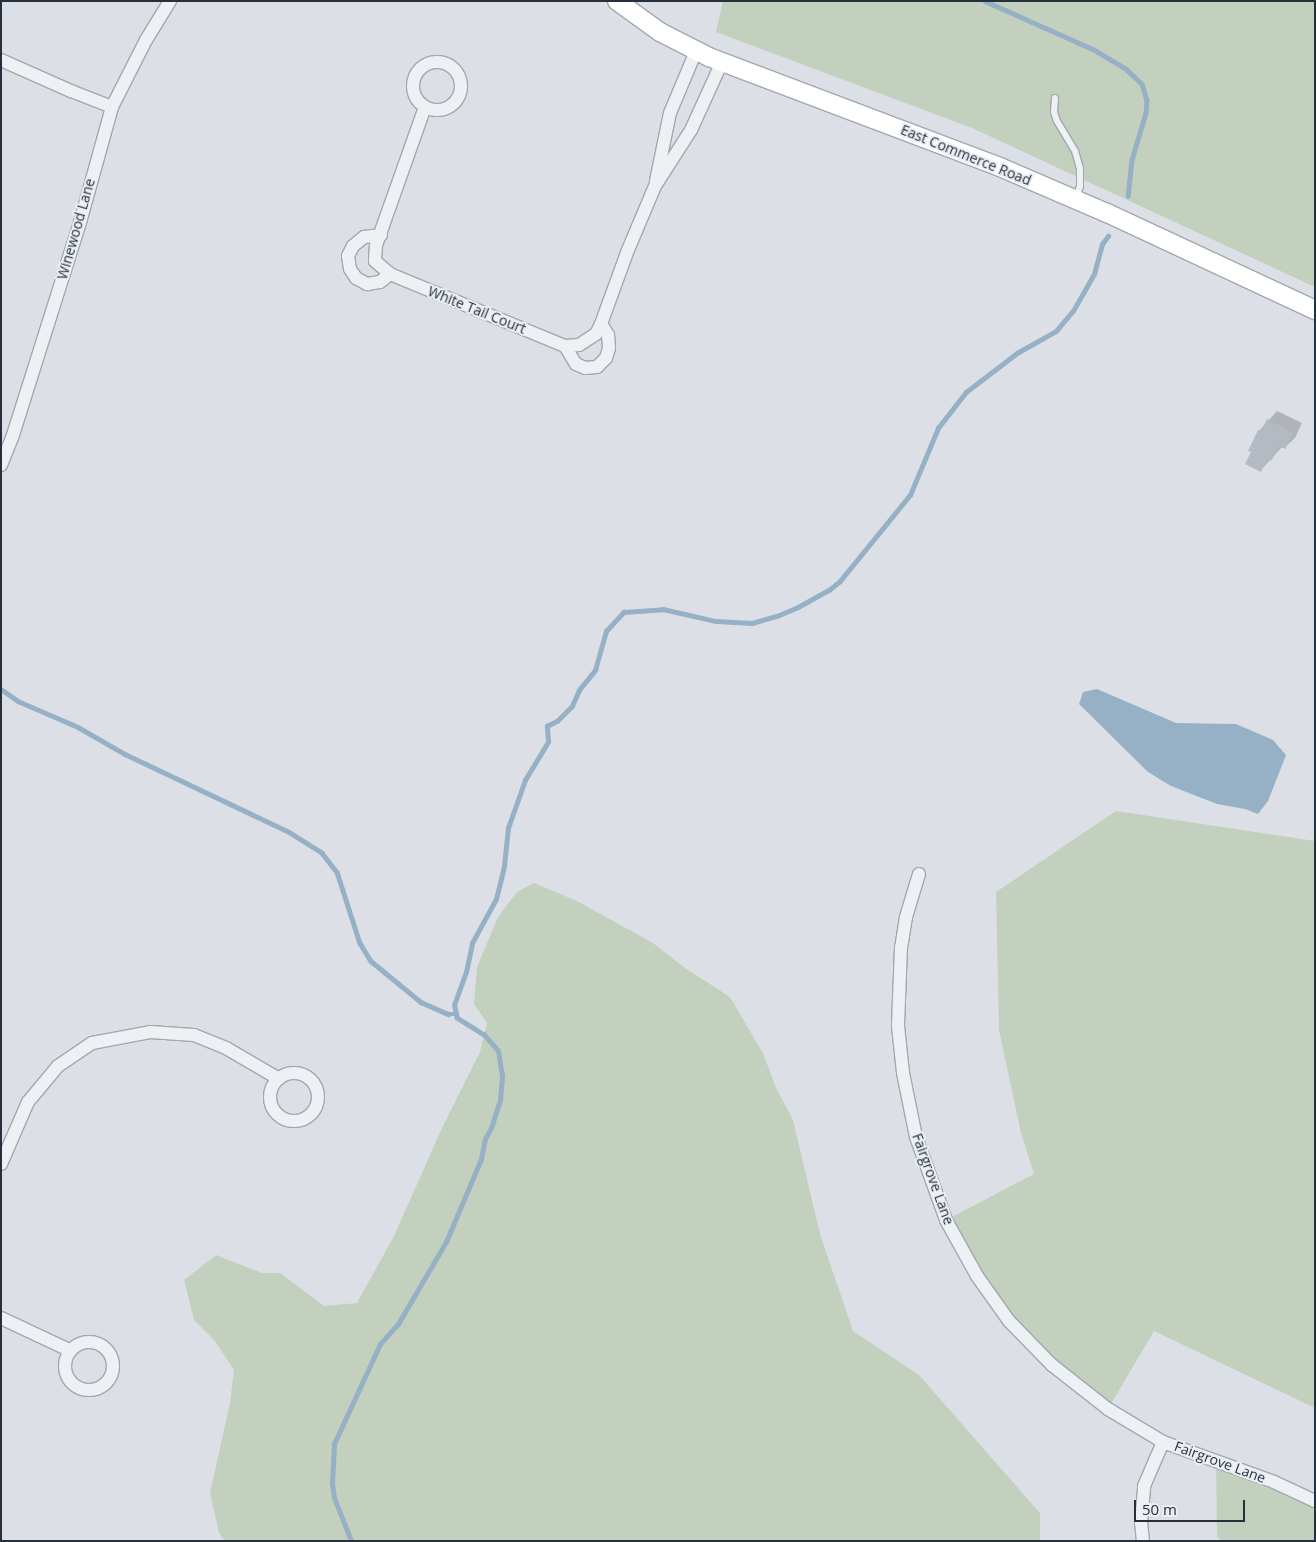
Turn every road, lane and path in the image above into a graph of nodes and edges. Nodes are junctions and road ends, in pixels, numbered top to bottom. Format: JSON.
{"nodes":[{"id":1,"x":170,"y":1,"type":"edge"},
{"id":2,"x":617,"y":1,"type":"edge"},
{"id":3,"x":696,"y":51,"type":"junction"},
{"id":4,"x":1,"y":60,"type":"edge"},
{"id":5,"x":722,"y":62,"type":"junction"},
{"id":6,"x":1055,"y":98,"type":"dead end"},
{"id":7,"x":112,"y":106,"type":"junction"},
{"id":8,"x":425,"y":107,"type":"dead end"},
{"id":9,"x":655,"y":186,"type":"junction"},
{"id":10,"x":1076,"y":199,"type":"junction"},
{"id":11,"x":380,"y":235,"type":"junction"},
{"id":12,"x":390,"y":274,"type":"junction"},
{"id":13,"x":1315,"y":310,"type":"edge"},
{"id":14,"x":601,"y":324,"type":"junction"},
{"id":15,"x":565,"y":346,"type":"junction"},
{"id":16,"x":1,"y":465,"type":"edge"},
{"id":17,"x":919,"y":874,"type":"dead end"},
{"id":18,"x":279,"y":1078,"type":"dead end"},
{"id":19,"x":1,"y":1164,"type":"edge"},
{"id":20,"x":1,"y":1318,"type":"edge"},
{"id":21,"x":71,"y":1351,"type":"dead end"},
{"id":22,"x":1163,"y":1442,"type":"junction"},
{"id":23,"x":1315,"y":1501,"type":"edge"},
{"id":24,"x":1143,"y":1541,"type":"edge"}],
"edges":[{"from":1,"to":7,"type":"street","name":"Winewood Lane"},
{"from":2,"to":3,"type":"main road","name":"East Commerce Road"},
{"from":3,"to":5,"type":"main road","name":"East Commerce Road"},
{"from":3,"to":9,"type":"street"},
{"from":4,"to":7,"type":"street"},
{"from":5,"to":9,"type":"street"},
{"from":5,"to":10,"type":"main road","name":"East Commerce Road"},
{"from":6,"to":10,"type":"lane"},
{"from":7,"to":16,"type":"street","name":"Winewood Lane"},
{"from":8,"to":11,"type":"street","name":"White Tail Court"},
{"from":9,"to":14,"type":"street"},
{"from":10,"to":13,"type":"main road","name":"East Commerce Road"},
{"from":11,"to":12,"type":"street","name":"White Tail Court"},
{"from":11,"to":12,"type":"street"},
{"from":12,"to":15,"type":"street","name":"White Tail Court"},
{"from":14,"to":15,"type":"street"},
{"from":14,"to":15,"type":"street"},
{"from":17,"to":22,"type":"street","name":"Fairgrove Lane"},
{"from":18,"to":19,"type":"street"},
{"from":20,"to":21,"type":"street"},
{"from":22,"to":23,"type":"street","name":"Fairgrove Lane"},
{"from":22,"to":24,"type":"street"}]}
